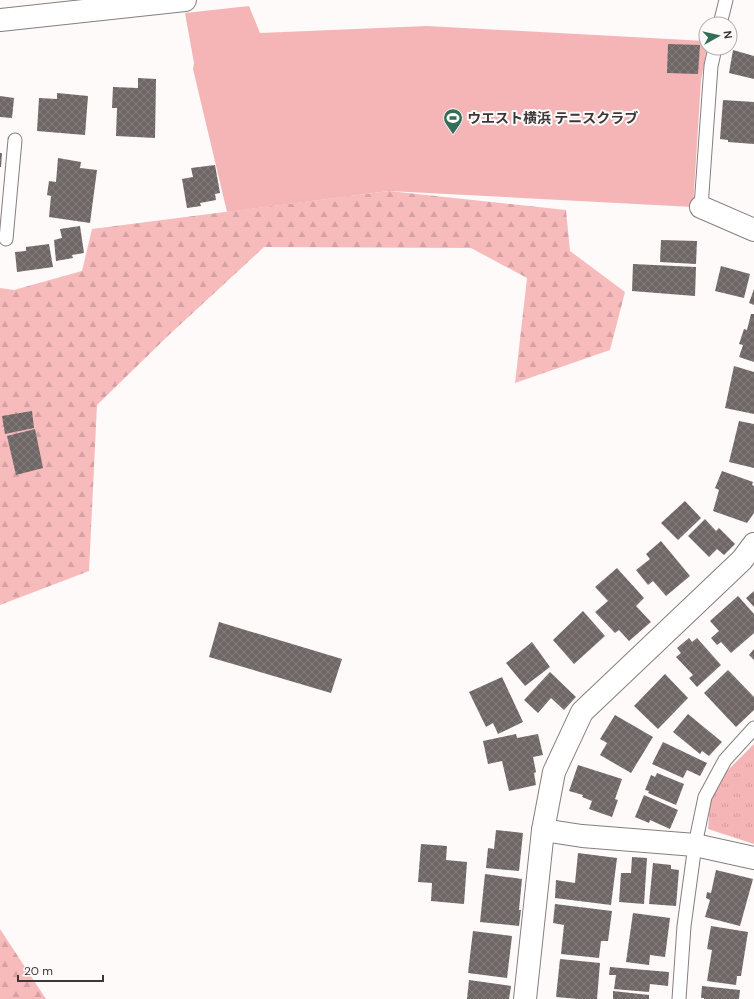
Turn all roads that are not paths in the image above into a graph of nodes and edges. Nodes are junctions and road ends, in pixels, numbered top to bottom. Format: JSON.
{"nodes":[{"id":1,"x":185,"y":0,"type":"edge"},
{"id":2,"x":726,"y":0,"type":"edge"},
{"id":3,"x":722,"y":16,"type":"edge"},
{"id":4,"x":0,"y":20,"type":"edge"},
{"id":5,"x":713,"y":56,"type":"edge"},
{"id":6,"x":15,"y":140,"type":"dead end"},
{"id":7,"x":701,"y":207,"type":"joint"},
{"id":8,"x":754,"y":230,"type":"edge"},
{"id":9,"x":6,"y":239,"type":"dead end"},
{"id":10,"x":754,"y":544,"type":"edge"},
{"id":11,"x":754,"y":728,"type":"edge"},
{"id":12,"x":543,"y":830,"type":"junction"},
{"id":13,"x":695,"y":845,"type":"junction"},
{"id":14,"x":754,"y":858,"type":"edge"},
{"id":15,"x":525,"y":999,"type":"edge"},
{"id":16,"x":679,"y":999,"type":"edge"}],
"edges":[{"from":1,"to":4,"type":"street"},
{"from":2,"to":3,"type":"lane"},
{"from":5,"to":7,"type":"lane"},
{"from":6,"to":9,"type":"lane"},
{"from":7,"to":8,"type":"street"},
{"from":10,"to":12,"type":"street"},
{"from":11,"to":13,"type":"lane"},
{"from":12,"to":13,"type":"street"},
{"from":12,"to":15,"type":"street"},
{"from":13,"to":14,"type":"street"},
{"from":13,"to":16,"type":"lane"}]}
